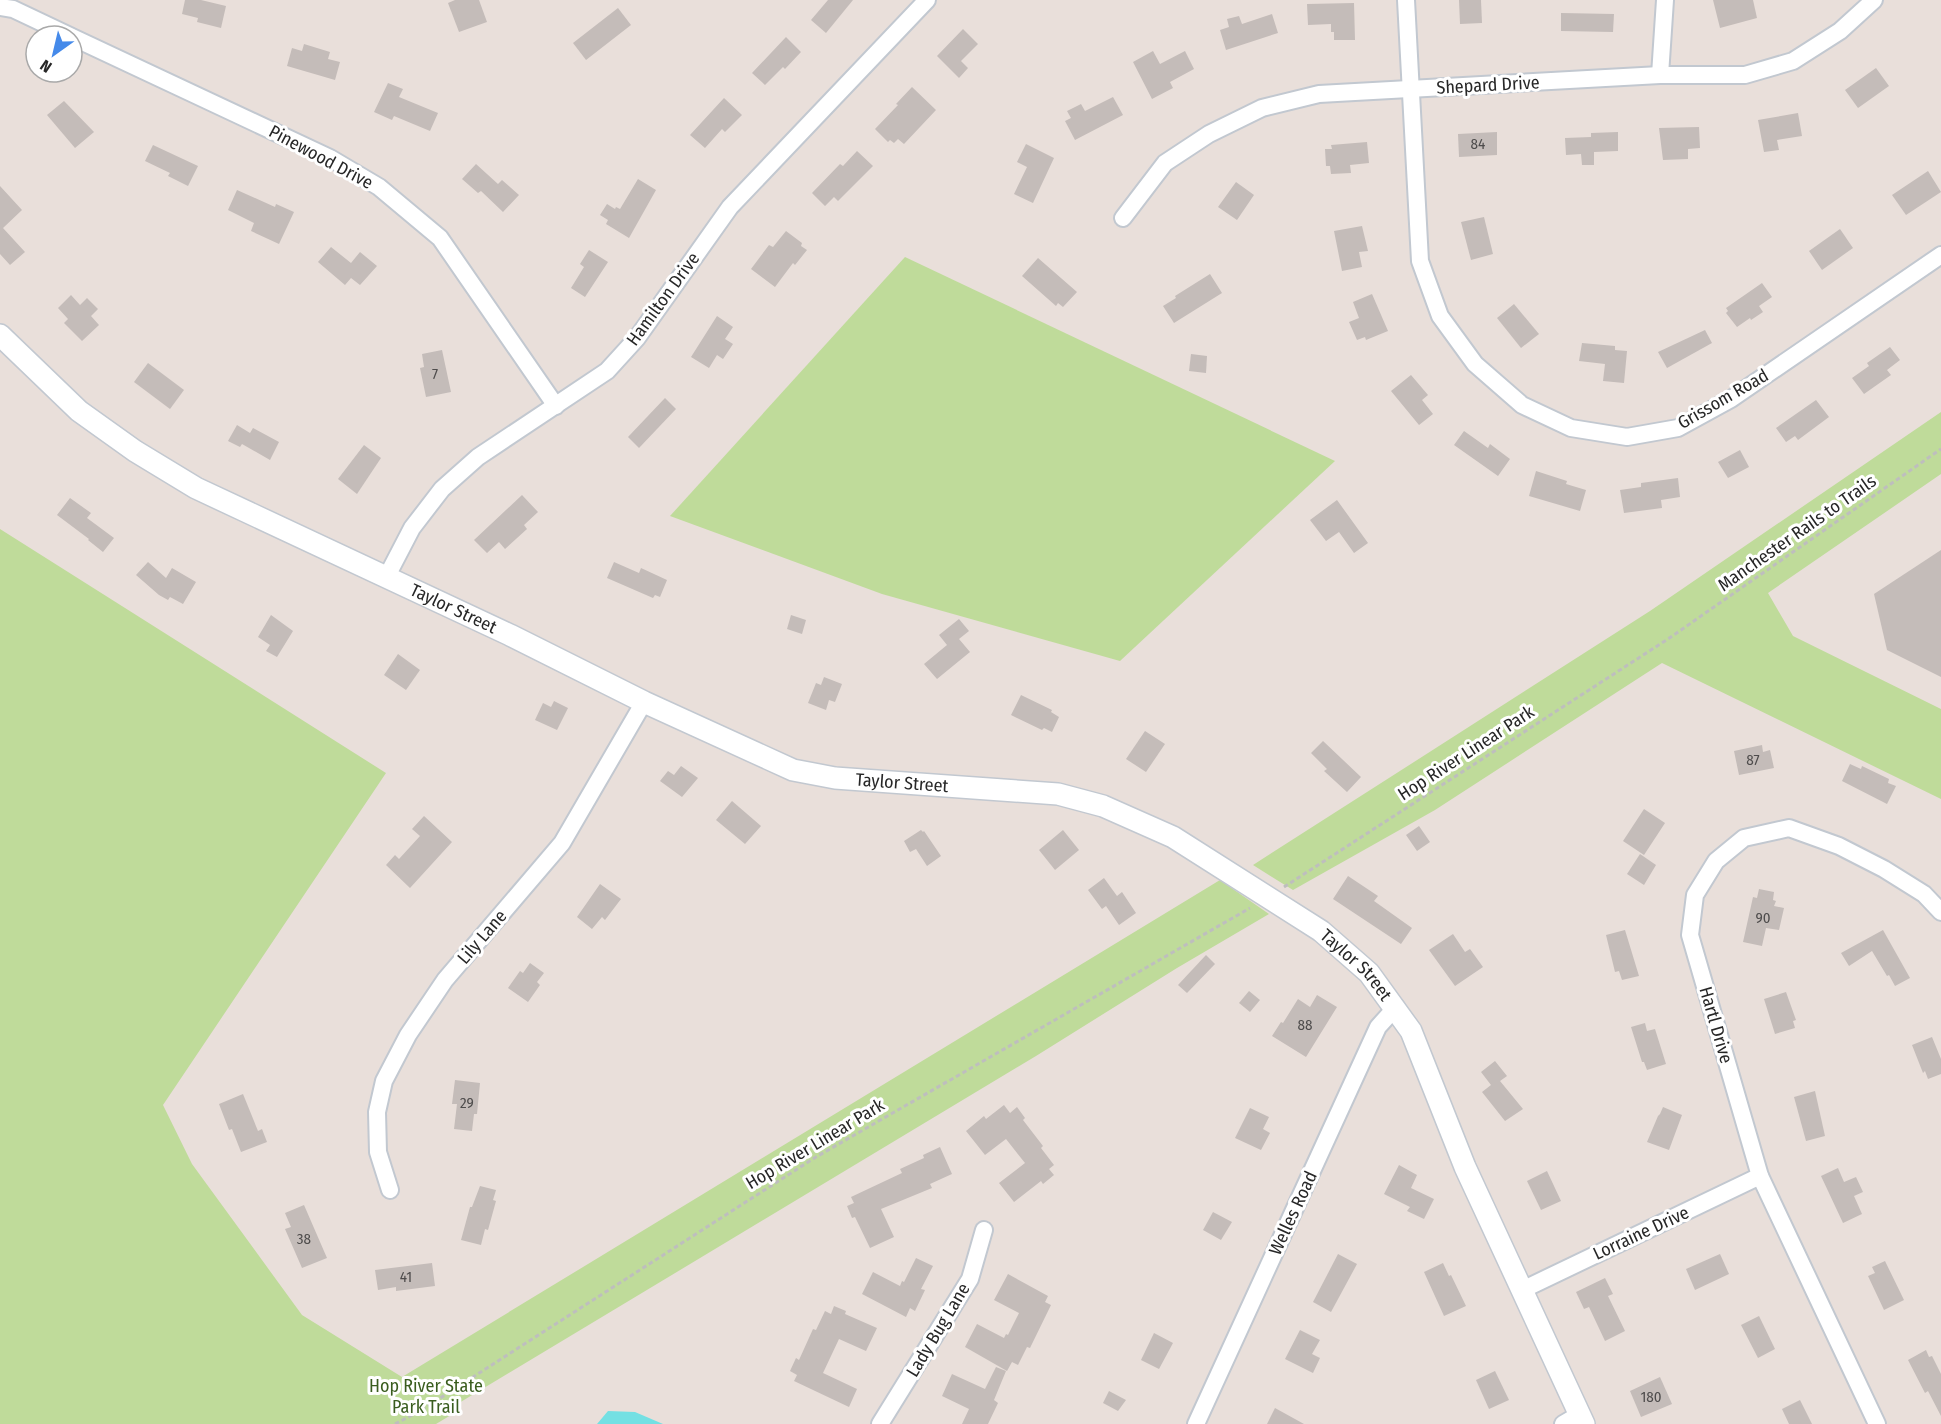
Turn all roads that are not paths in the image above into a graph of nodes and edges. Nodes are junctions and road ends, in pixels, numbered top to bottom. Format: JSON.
{"nodes":[{"id":1,"x":927,"y":0,"type":"edge"},
{"id":2,"x":1406,"y":0,"type":"edge"},
{"id":3,"x":1665,"y":0,"type":"edge"},
{"id":4,"x":1874,"y":0,"type":"edge"},
{"id":5,"x":0,"y":8,"type":"edge"},
{"id":6,"x":45,"y":24,"type":"edge"},
{"id":7,"x":84,"y":42,"type":"edge"},
{"id":8,"x":1660,"y":75,"type":"junction"},
{"id":9,"x":1412,"y":90,"type":"junction"},
{"id":10,"x":1123,"y":218,"type":"dead end"},
{"id":11,"x":1941,"y":255,"type":"edge"},
{"id":12,"x":0,"y":335,"type":"edge"},
{"id":13,"x":556,"y":406,"type":"junction"},
{"id":14,"x":386,"y":578,"type":"junction"},
{"id":15,"x":644,"y":702,"type":"junction"},
{"id":16,"x":1941,"y":912,"type":"edge"},
{"id":17,"x":1396,"y":1007,"type":"junction"},
{"id":18,"x":1760,"y":1176,"type":"junction"},
{"id":19,"x":390,"y":1190,"type":"dead end"},
{"id":20,"x":984,"y":1230,"type":"dead end"},
{"id":21,"x":1522,"y":1290,"type":"junction"},
{"id":22,"x":1576,"y":1421,"type":"edge"},
{"id":23,"x":880,"y":1424,"type":"edge"},
{"id":24,"x":1196,"y":1424,"type":"edge"},
{"id":25,"x":1877,"y":1424,"type":"edge"}],
"edges":[{"from":1,"to":13,"type":"street","name":"Hamilton Drive"},
{"from":2,"to":9,"type":"street","name":"Grissom Road"},
{"from":3,"to":8,"type":"street"},
{"from":4,"to":8,"type":"street","name":"Shepard Drive"},
{"from":5,"to":6,"type":"street","name":"Pinewood Drive"},
{"from":7,"to":13,"type":"street","name":"Pinewood Drive"},
{"from":8,"to":9,"type":"street","name":"Shepard Drive"},
{"from":9,"to":10,"type":"street","name":"Shepard Drive"},
{"from":9,"to":11,"type":"street","name":"Grissom Road"},
{"from":12,"to":14,"type":"street","name":"Taylor Street"},
{"from":13,"to":14,"type":"street","name":"Hamilton Drive"},
{"from":14,"to":15,"type":"street","name":"Taylor Street"},
{"from":15,"to":17,"type":"street","name":"Taylor Street"},
{"from":15,"to":19,"type":"street","name":"Lily Lane"},
{"from":16,"to":18,"type":"street","name":"Hartl Drive"},
{"from":17,"to":21,"type":"street","name":"Taylor Street"},
{"from":17,"to":24,"type":"street","name":"Welles Road"},
{"from":18,"to":21,"type":"street","name":"Lorraine Drive"},
{"from":18,"to":25,"type":"street","name":"Hartl Drive"},
{"from":20,"to":23,"type":"street","name":"Lady Bug Lane"},
{"from":21,"to":22,"type":"street","name":"Taylor Street"}]}
